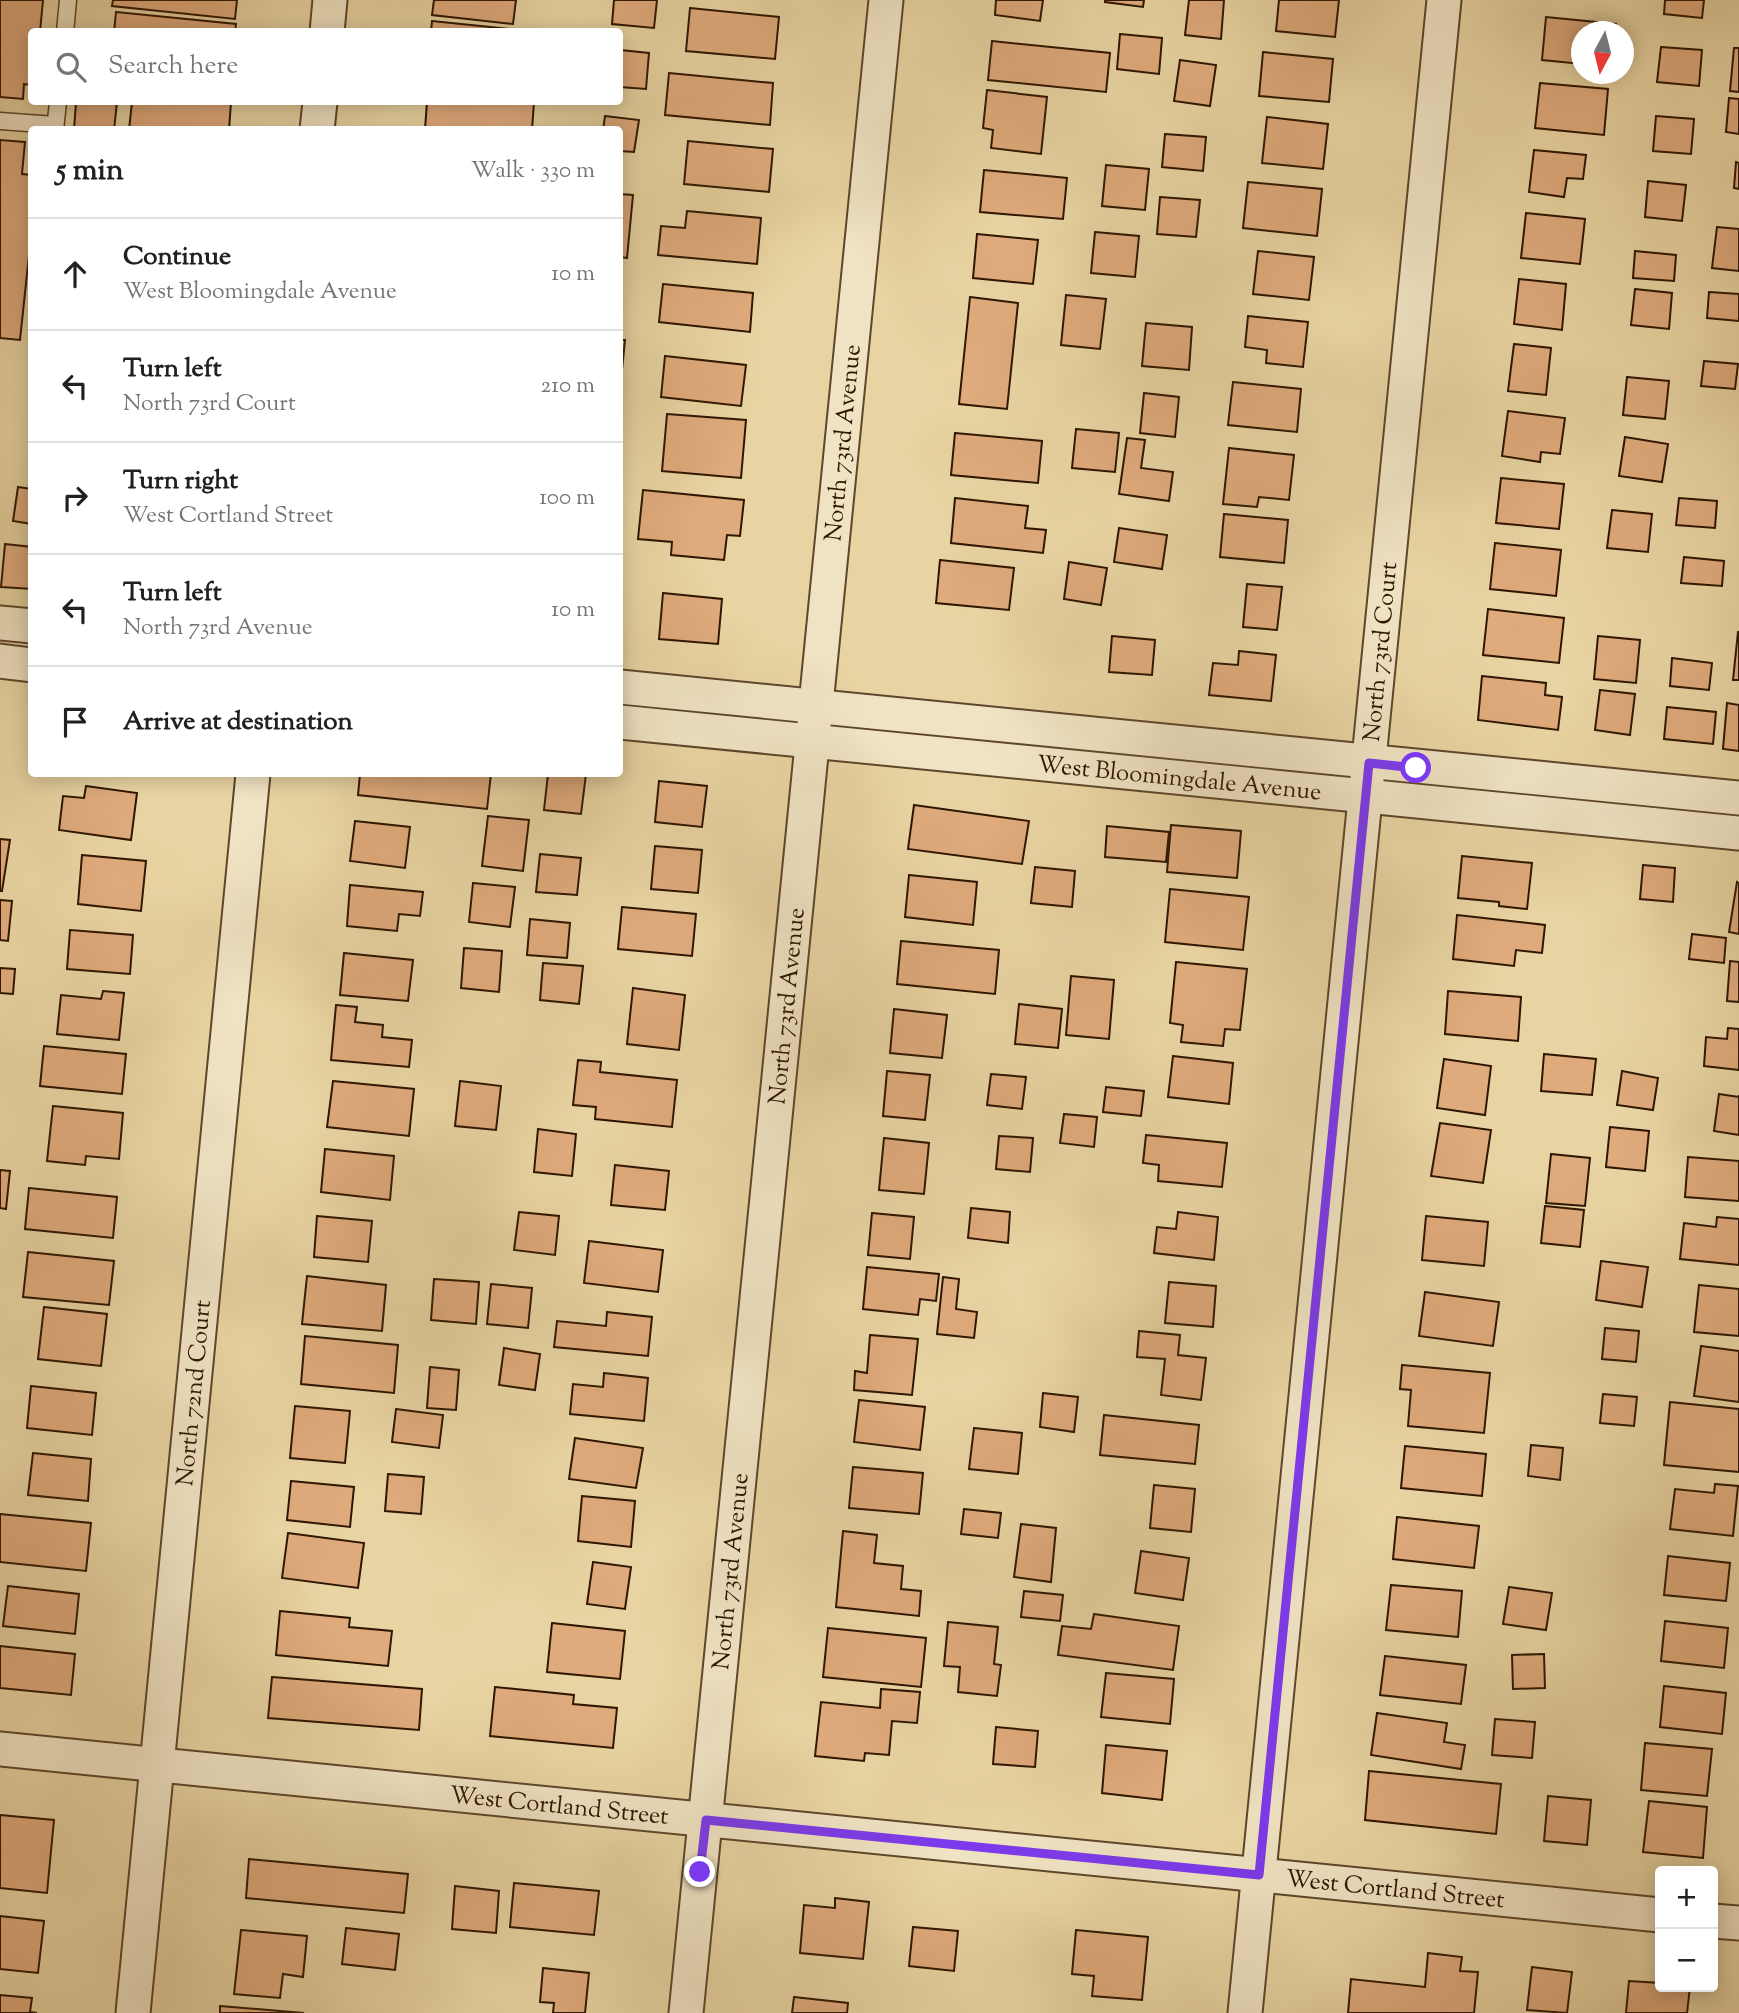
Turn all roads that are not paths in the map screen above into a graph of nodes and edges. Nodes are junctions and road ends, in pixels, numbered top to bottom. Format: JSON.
{"nodes":[{"id":1,"x":68,"y":0,"type":"edge"},
{"id":2,"x":330,"y":0,"type":"edge"},
{"id":3,"x":886,"y":0,"type":"edge"},
{"id":4,"x":1444,"y":0,"type":"edge"},
{"id":5,"x":65,"y":28,"type":"edge"},
{"id":6,"x":327,"y":28,"type":"edge"},
{"id":7,"x":58,"y":105,"type":"edge"},
{"id":8,"x":320,"y":105,"type":"edge"},
{"id":9,"x":0,"y":121,"type":"edge"},
{"id":10,"x":46,"y":126,"type":"edge"},
{"id":11,"x":55,"y":126,"type":"edge"},
{"id":12,"x":317,"y":126,"type":"edge"},
{"id":13,"x":0,"y":623,"type":"edge"},
{"id":14,"x":28,"y":626,"type":"edge"},
{"id":15,"x":0,"y":661,"type":"edge"},
{"id":16,"x":28,"y":664,"type":"edge"},
{"id":17,"x":623,"y":688,"type":"edge"},
{"id":18,"x":623,"y":722,"type":"edge"},
{"id":19,"x":814,"y":724,"type":"junction"},
{"id":20,"x":1369,"y":763,"type":"junction"},
{"id":21,"x":253,"y":777,"type":"edge"},
{"id":22,"x":1366,"y":797,"type":"junction"},
{"id":23,"x":1739,"y":798,"type":"edge"},
{"id":24,"x":1739,"y":833,"type":"edge"},
{"id":25,"x":0,"y":1749,"type":"edge"},
{"id":26,"x":157,"y":1765,"type":"junction"},
{"id":27,"x":706,"y":1820,"type":"junction"},
{"id":28,"x":1259,"y":1875,"type":"junction"},
{"id":29,"x":1655,"y":1915,"type":"edge"},
{"id":30,"x":1718,"y":1921,"type":"edge"},
{"id":31,"x":1739,"y":1923,"type":"edge"},
{"id":32,"x":132,"y":2013,"type":"edge"},
{"id":33,"x":686,"y":2013,"type":"edge"},
{"id":34,"x":1245,"y":2013,"type":"edge"}],
"edges":[{"from":1,"to":5,"type":"lane"},
{"from":2,"to":6,"type":"street"},
{"from":3,"to":19,"type":"street","name":"North 73rd Avenue"},
{"from":4,"to":20,"type":"street","name":"North 73rd Court"},
{"from":7,"to":11,"type":"lane"},
{"from":8,"to":12,"type":"street"},
{"from":9,"to":10,"type":"lane"},
{"from":13,"to":14,"type":"street"},
{"from":15,"to":16,"type":"street"},
{"from":17,"to":19,"type":"street","name":"West Bloomingdale Avenue"},
{"from":18,"to":19,"type":"street","name":"West Bloomingdale Avenue"},
{"from":19,"to":20,"type":"street","name":"West Bloomingdale Avenue"},
{"from":19,"to":22,"type":"street","name":"West Bloomingdale Avenue"},
{"from":19,"to":27,"type":"street","name":"North 73rd Avenue"},
{"from":20,"to":22,"type":"street","name":"North 73rd Court"},
{"from":20,"to":23,"type":"street","name":"West Bloomingdale Avenue"},
{"from":21,"to":26,"type":"street","name":"North 72nd Court"},
{"from":22,"to":24,"type":"street","name":"West Bloomingdale Avenue"},
{"from":22,"to":28,"type":"street","name":"North 73rd Court"},
{"from":25,"to":26,"type":"street","name":"West Cortland Street"},
{"from":26,"to":27,"type":"street","name":"West Cortland Street"},
{"from":26,"to":32,"type":"street","name":"North 72nd Court"},
{"from":27,"to":28,"type":"street","name":"West Cortland Street"},
{"from":27,"to":33,"type":"street","name":"North 73rd Avenue"},
{"from":28,"to":29,"type":"street","name":"West Cortland Street"},
{"from":28,"to":34,"type":"street","name":"North 73rd Court"},
{"from":30,"to":31,"type":"street"}]}
